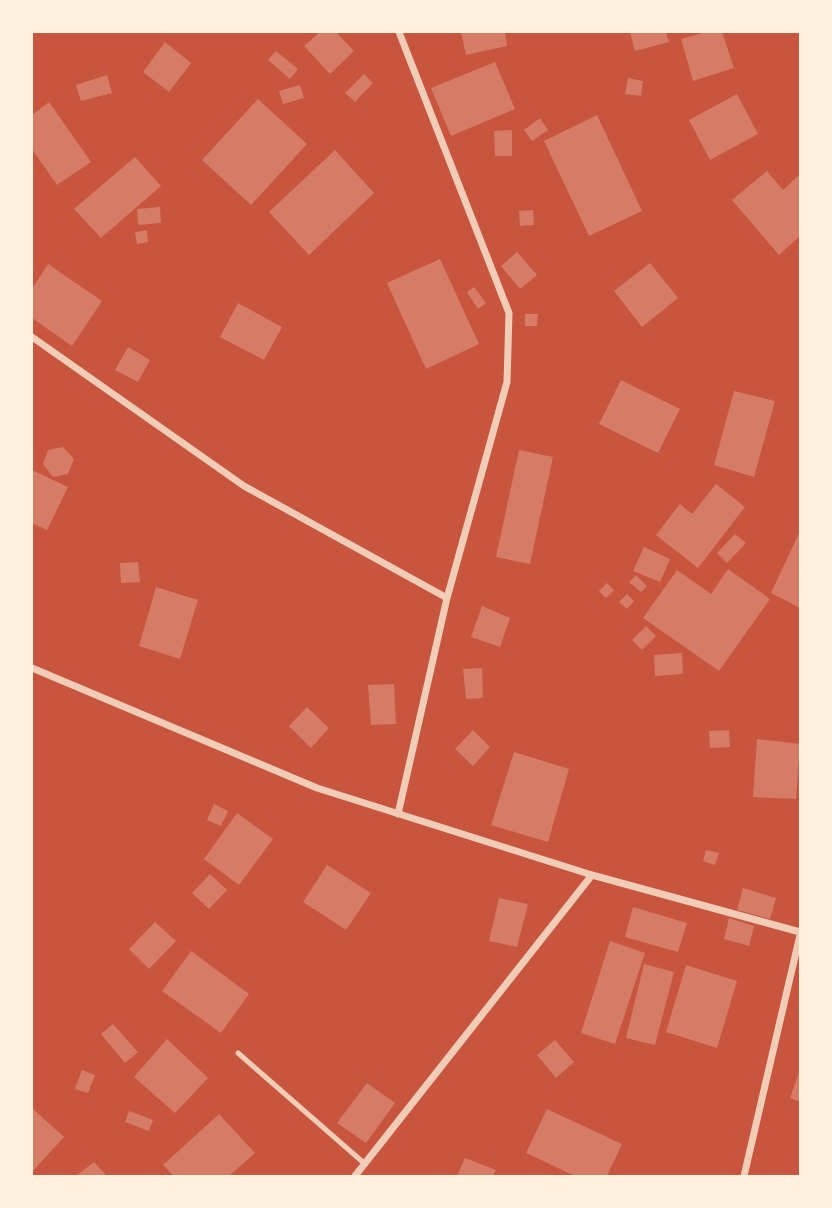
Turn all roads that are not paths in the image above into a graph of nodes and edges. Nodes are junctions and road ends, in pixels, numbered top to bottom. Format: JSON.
{"nodes":[{"id":1,"x":399,"y":32,"type":"edge"},
{"id":2,"x":32,"y":337,"type":"edge"},
{"id":3,"x":447,"y":598,"type":"junction"},
{"id":4,"x":32,"y":668,"type":"edge"},
{"id":5,"x":398,"y":814,"type":"junction"},
{"id":6,"x":592,"y":875,"type":"junction"},
{"id":7,"x":800,"y":934,"type":"edge"},
{"id":8,"x":239,"y":1053,"type":"dead end"},
{"id":9,"x":365,"y":1164,"type":"junction"},
{"id":10,"x":355,"y":1177,"type":"edge"},
{"id":11,"x":744,"y":1177,"type":"edge"}],
"edges":[{"from":1,"to":3,"type":"street"},
{"from":2,"to":3,"type":"street"},
{"from":3,"to":5,"type":"street"},
{"from":4,"to":5,"type":"street"},
{"from":5,"to":6,"type":"street"},
{"from":6,"to":7,"type":"street"},
{"from":6,"to":9,"type":"street"},
{"from":7,"to":11,"type":"street"},
{"from":8,"to":9,"type":"lane"},
{"from":9,"to":10,"type":"street"}]}
